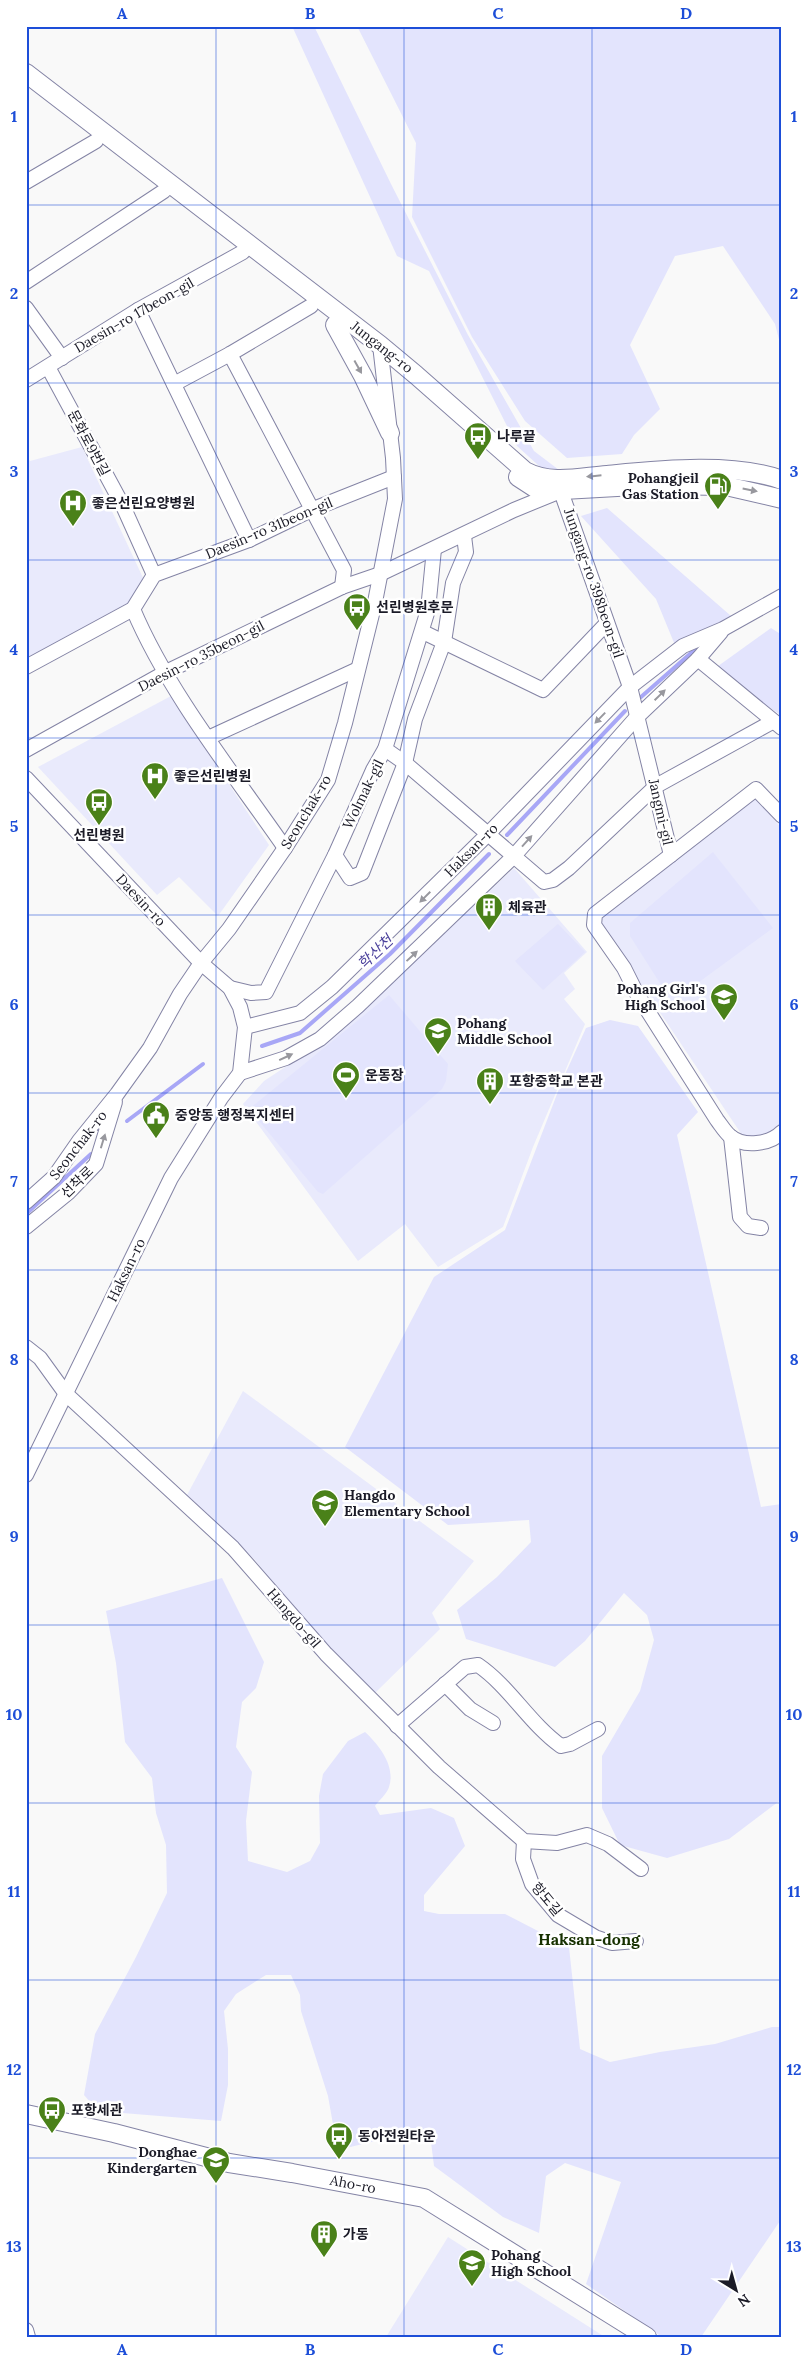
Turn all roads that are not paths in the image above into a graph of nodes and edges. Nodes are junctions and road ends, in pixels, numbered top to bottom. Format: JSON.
{"nodes":[{"id":1,"x":26,"y":73,"type":"edge"},
{"id":2,"x":26,"y":88,"type":"edge"},
{"id":3,"x":96,"y":141,"type":"junction"},
{"id":4,"x":26,"y":182,"type":"edge"},
{"id":5,"x":164,"y":191,"type":"junction"},
{"id":6,"x":243,"y":252,"type":"junction"},
{"id":7,"x":26,"y":282,"type":"edge"},
{"id":8,"x":311,"y":306,"type":"junction"},
{"id":9,"x":26,"y":308,"type":"edge"},
{"id":10,"x":138,"y":310,"type":"junction"},
{"id":11,"x":335,"y":325,"type":"junction"},
{"id":12,"x":381,"y":353,"type":"junction"},
{"id":13,"x":230,"y":354,"type":"junction"},
{"id":14,"x":62,"y":358,"type":"junction"},
{"id":15,"x":48,"y":367,"type":"junction"},
{"id":16,"x":26,"y":380,"type":"edge"},
{"id":17,"x":174,"y":384,"type":"junction"},
{"id":18,"x":390,"y":433,"type":"junction"},
{"id":19,"x":394,"y":477,"type":"junction"},
{"id":20,"x":782,"y":480,"type":"edge"},
{"id":21,"x":559,"y":485,"type":"junction"},
{"id":22,"x":782,"y":499,"type":"edge"},
{"id":23,"x":311,"y":510,"type":"junction"},
{"id":24,"x":464,"y":536,"type":"junction"},
{"id":25,"x":249,"y":540,"type":"junction"},
{"id":26,"x":434,"y":549,"type":"junction"},
{"id":27,"x":380,"y":574,"type":"junction"},
{"id":28,"x":154,"y":575,"type":"junction"},
{"id":29,"x":342,"y":588,"type":"junction"},
{"id":30,"x":782,"y":596,"type":"edge"},
{"id":31,"x":132,"y":609,"type":"junction"},
{"id":32,"x":607,"y":623,"type":"junction"},
{"id":33,"x":723,"y":629,"type":"junction"},
{"id":34,"x":423,"y":632,"type":"junction"},
{"id":35,"x":444,"y":642,"type":"junction"},
{"id":36,"x":698,"y":659,"type":"junction"},
{"id":37,"x":26,"y":667,"type":"edge"},
{"id":38,"x":358,"y":669,"type":"junction"},
{"id":39,"x":166,"y":672,"type":"junction"},
{"id":40,"x":630,"y":687,"type":"junction"},
{"id":41,"x":636,"y":718,"type":"junction"},
{"id":42,"x":777,"y":725,"type":"edge"},
{"id":43,"x":208,"y":738,"type":"junction"},
{"id":44,"x":385,"y":749,"type":"junction"},
{"id":45,"x":26,"y":750,"type":"edge"},
{"id":46,"x":405,"y":763,"type":"junction"},
{"id":47,"x":26,"y":778,"type":"edge"},
{"id":48,"x":656,"y":786,"type":"junction"},
{"id":49,"x":782,"y":816,"type":"edge"},
{"id":50,"x":487,"y":835,"type":"junction"},
{"id":51,"x":285,"y":848,"type":"junction"},
{"id":52,"x":335,"y":855,"type":"junction"},
{"id":53,"x":671,"y":855,"type":"junction"},
{"id":54,"x":513,"y":857,"type":"junction"},
{"id":55,"x":201,"y":963,"type":"junction"},
{"id":56,"x":230,"y":988,"type":"junction"},
{"id":57,"x":246,"y":1027,"type":"junction"},
{"id":58,"x":240,"y":1073,"type":"junction"},
{"id":59,"x":117,"y":1094,"type":"junction"},
{"id":60,"x":782,"y":1132,"type":"edge"},
{"id":61,"x":731,"y":1137,"type":"junction"},
{"id":62,"x":26,"y":1202,"type":"edge"},
{"id":63,"x":26,"y":1227,"type":"edge"},
{"id":64,"x":761,"y":1228,"type":"dead end"},
{"id":65,"x":26,"y":1347,"type":"edge"},
{"id":66,"x":66,"y":1394,"type":"junction"},
{"id":67,"x":26,"y":1475,"type":"edge"},
{"id":68,"x":445,"y":1684,"type":"junction"},
{"id":69,"x":493,"y":1723,"type":"dead end"},
{"id":70,"x":397,"y":1726,"type":"junction"},
{"id":71,"x":598,"y":1729,"type":"dead end"},
{"id":72,"x":524,"y":1841,"type":"junction"},
{"id":73,"x":642,"y":1869,"type":"dead end"},
{"id":74,"x":636,"y":1941,"type":"dead end"},
{"id":75,"x":26,"y":2114,"type":"edge"},
{"id":76,"x":26,"y":2330,"type":"edge"},
{"id":77,"x":28,"y":2337,"type":"edge"},
{"id":78,"x":647,"y":2337,"type":"edge"}],
"edges":[{"from":1,"to":12,"type":"main road","name":"Jungang-ro"},
{"from":2,"to":3,"type":"main road","name":"Jungang-ro"},
{"from":3,"to":4,"type":"street"},
{"from":3,"to":5,"type":"main road","name":"Jungang-ro"},
{"from":5,"to":6,"type":"main road","name":"Jungang-ro"},
{"from":5,"to":7,"type":"street"},
{"from":6,"to":8,"type":"main road","name":"Jungang-ro"},
{"from":6,"to":10,"type":"street","name":"Daesin-ro 17beon-gil"},
{"from":8,"to":11,"type":"main road","name":"Jungang-ro"},
{"from":8,"to":13,"type":"street"},
{"from":9,"to":14,"type":"street"},
{"from":10,"to":14,"type":"street","name":"Daesin-ro 17beon-gil"},
{"from":10,"to":17,"type":"street"},
{"from":11,"to":12,"type":"main road","name":"Jungang-ro"},
{"from":11,"to":18,"type":"main road","one_way":true},
{"from":12,"to":18,"type":"street","name":"Seonchak-ro"},
{"from":12,"to":21,"type":"main road","name":"Jungang-ro"},
{"from":13,"to":17,"type":"street"},
{"from":13,"to":23,"type":"street"},
{"from":14,"to":15,"type":"street","name":"Daesin-ro 17beon-gil"},
{"from":15,"to":16,"type":"street","name":"Daesin-ro 17beon-gil"},
{"from":15,"to":28,"type":"street","name":"문화로9번길"},
{"from":17,"to":25,"type":"street"},
{"from":18,"to":19,"type":"street","name":"Seonchak-ro"},
{"from":19,"to":23,"type":"street","name":"Daesin-ro 31beon-gil"},
{"from":19,"to":27,"type":"street","name":"Seonchak-ro"},
{"from":20,"to":21,"type":"main road","name":"Jungang-ro","one_way":true},
{"from":21,"to":22,"type":"main road","name":"Jungang-ro","one_way":true},
{"from":21,"to":24,"type":"street","name":"Daesin-ro 35beon-gil"},
{"from":21,"to":32,"type":"street","name":"Jungang-ro 398beon-gil"},
{"from":23,"to":25,"type":"street","name":"Daesin-ro 31beon-gil"},
{"from":23,"to":29,"type":"street"},
{"from":24,"to":26,"type":"street","name":"Daesin-ro 35beon-gil"},
{"from":24,"to":35,"type":"street"},
{"from":25,"to":28,"type":"street","name":"Daesin-ro 31beon-gil"},
{"from":26,"to":27,"type":"street","name":"Daesin-ro 35beon-gil"},
{"from":26,"to":34,"type":"street","name":"Wolmak-gil"},
{"from":27,"to":29,"type":"street","name":"Daesin-ro 35beon-gil"},
{"from":27,"to":38,"type":"street","name":"Seonchak-ro"},
{"from":28,"to":31,"type":"street"},
{"from":29,"to":39,"type":"street","name":"Daesin-ro 35beon-gil"},
{"from":30,"to":33,"type":"street","name":"Haksan-ro"},
{"from":31,"to":37,"type":"street"},
{"from":31,"to":39,"type":"street"},
{"from":32,"to":35,"type":"street"},
{"from":32,"to":40,"type":"street","name":"Jungang-ro 398beon-gil"},
{"from":33,"to":36,"type":"street","name":"Haksan-ro"},
{"from":33,"to":40,"type":"street","name":"Haksan-ro"},
{"from":34,"to":35,"type":"street"},
{"from":34,"to":44,"type":"street","name":"Wolmak-gil"},
{"from":35,"to":46,"type":"street"},
{"from":41,"to":36,"type":"street","name":"Haksan-ro","one_way":true},
{"from":36,"to":42,"type":"street"},
{"from":38,"to":43,"type":"street"},
{"from":38,"to":51,"type":"street","name":"Seonchak-ro"},
{"from":39,"to":43,"type":"street"},
{"from":39,"to":45,"type":"street","name":"Daesin-ro 35beon-gil"},
{"from":40,"to":41,"type":"street","name":"Jangmi-gil"},
{"from":40,"to":50,"type":"street","name":"Haksan-ro","one_way":true},
{"from":41,"to":48,"type":"street","name":"Jangmi-gil"},
{"from":54,"to":41,"type":"street","name":"Haksan-ro","one_way":true},
{"from":42,"to":48,"type":"street"},
{"from":43,"to":51,"type":"street"},
{"from":44,"to":46,"type":"street"},
{"from":44,"to":52,"type":"street","name":"Wolmak-gil"},
{"from":46,"to":50,"type":"street"},
{"from":46,"to":52,"type":"street"},
{"from":47,"to":55,"type":"street","name":"Daesin-ro"},
{"from":48,"to":53,"type":"street","name":"Jangmi-gil"},
{"from":48,"to":54,"type":"street"},
{"from":49,"to":53,"type":"street","name":"Jangmi-gil"},
{"from":50,"to":54,"type":"street"},
{"from":50,"to":57,"type":"street","name":"Haksan-ro","one_way":true},
{"from":51,"to":55,"type":"street","name":"Seonchak-ro"},
{"from":52,"to":56,"type":"street","name":"Wolmak-gil"},
{"from":53,"to":61,"type":"street"},
{"from":58,"to":54,"type":"street","name":"Haksan-ro","one_way":true},
{"from":55,"to":56,"type":"street","name":"Daesin-ro"},
{"from":55,"to":59,"type":"street","name":"Seonchak-ro"},
{"from":56,"to":57,"type":"street","name":"Daesin-ro"},
{"from":57,"to":58,"type":"street","name":"Haksan-ro"},
{"from":58,"to":66,"type":"street","name":"Haksan-ro"},
{"from":59,"to":62,"type":"street","name":"Seonchak-ro"},
{"from":63,"to":59,"type":"street","name":"선착로","one_way":true},
{"from":60,"to":61,"type":"street"},
{"from":61,"to":64,"type":"street"},
{"from":65,"to":66,"type":"street","name":"Hangdo-gil"},
{"from":66,"to":67,"type":"street","name":"Haksan-ro"},
{"from":66,"to":70,"type":"street","name":"Hangdo-gil"},
{"from":68,"to":69,"type":"street"},
{"from":68,"to":70,"type":"street"},
{"from":68,"to":71,"type":"street"},
{"from":70,"to":72,"type":"street","name":"Hangdo-gil"},
{"from":72,"to":73,"type":"street"},
{"from":72,"to":74,"type":"street","name":"항도길"},
{"from":75,"to":78,"type":"main road","name":"Aho-ro"},
{"from":76,"to":77,"type":"street"}]}
